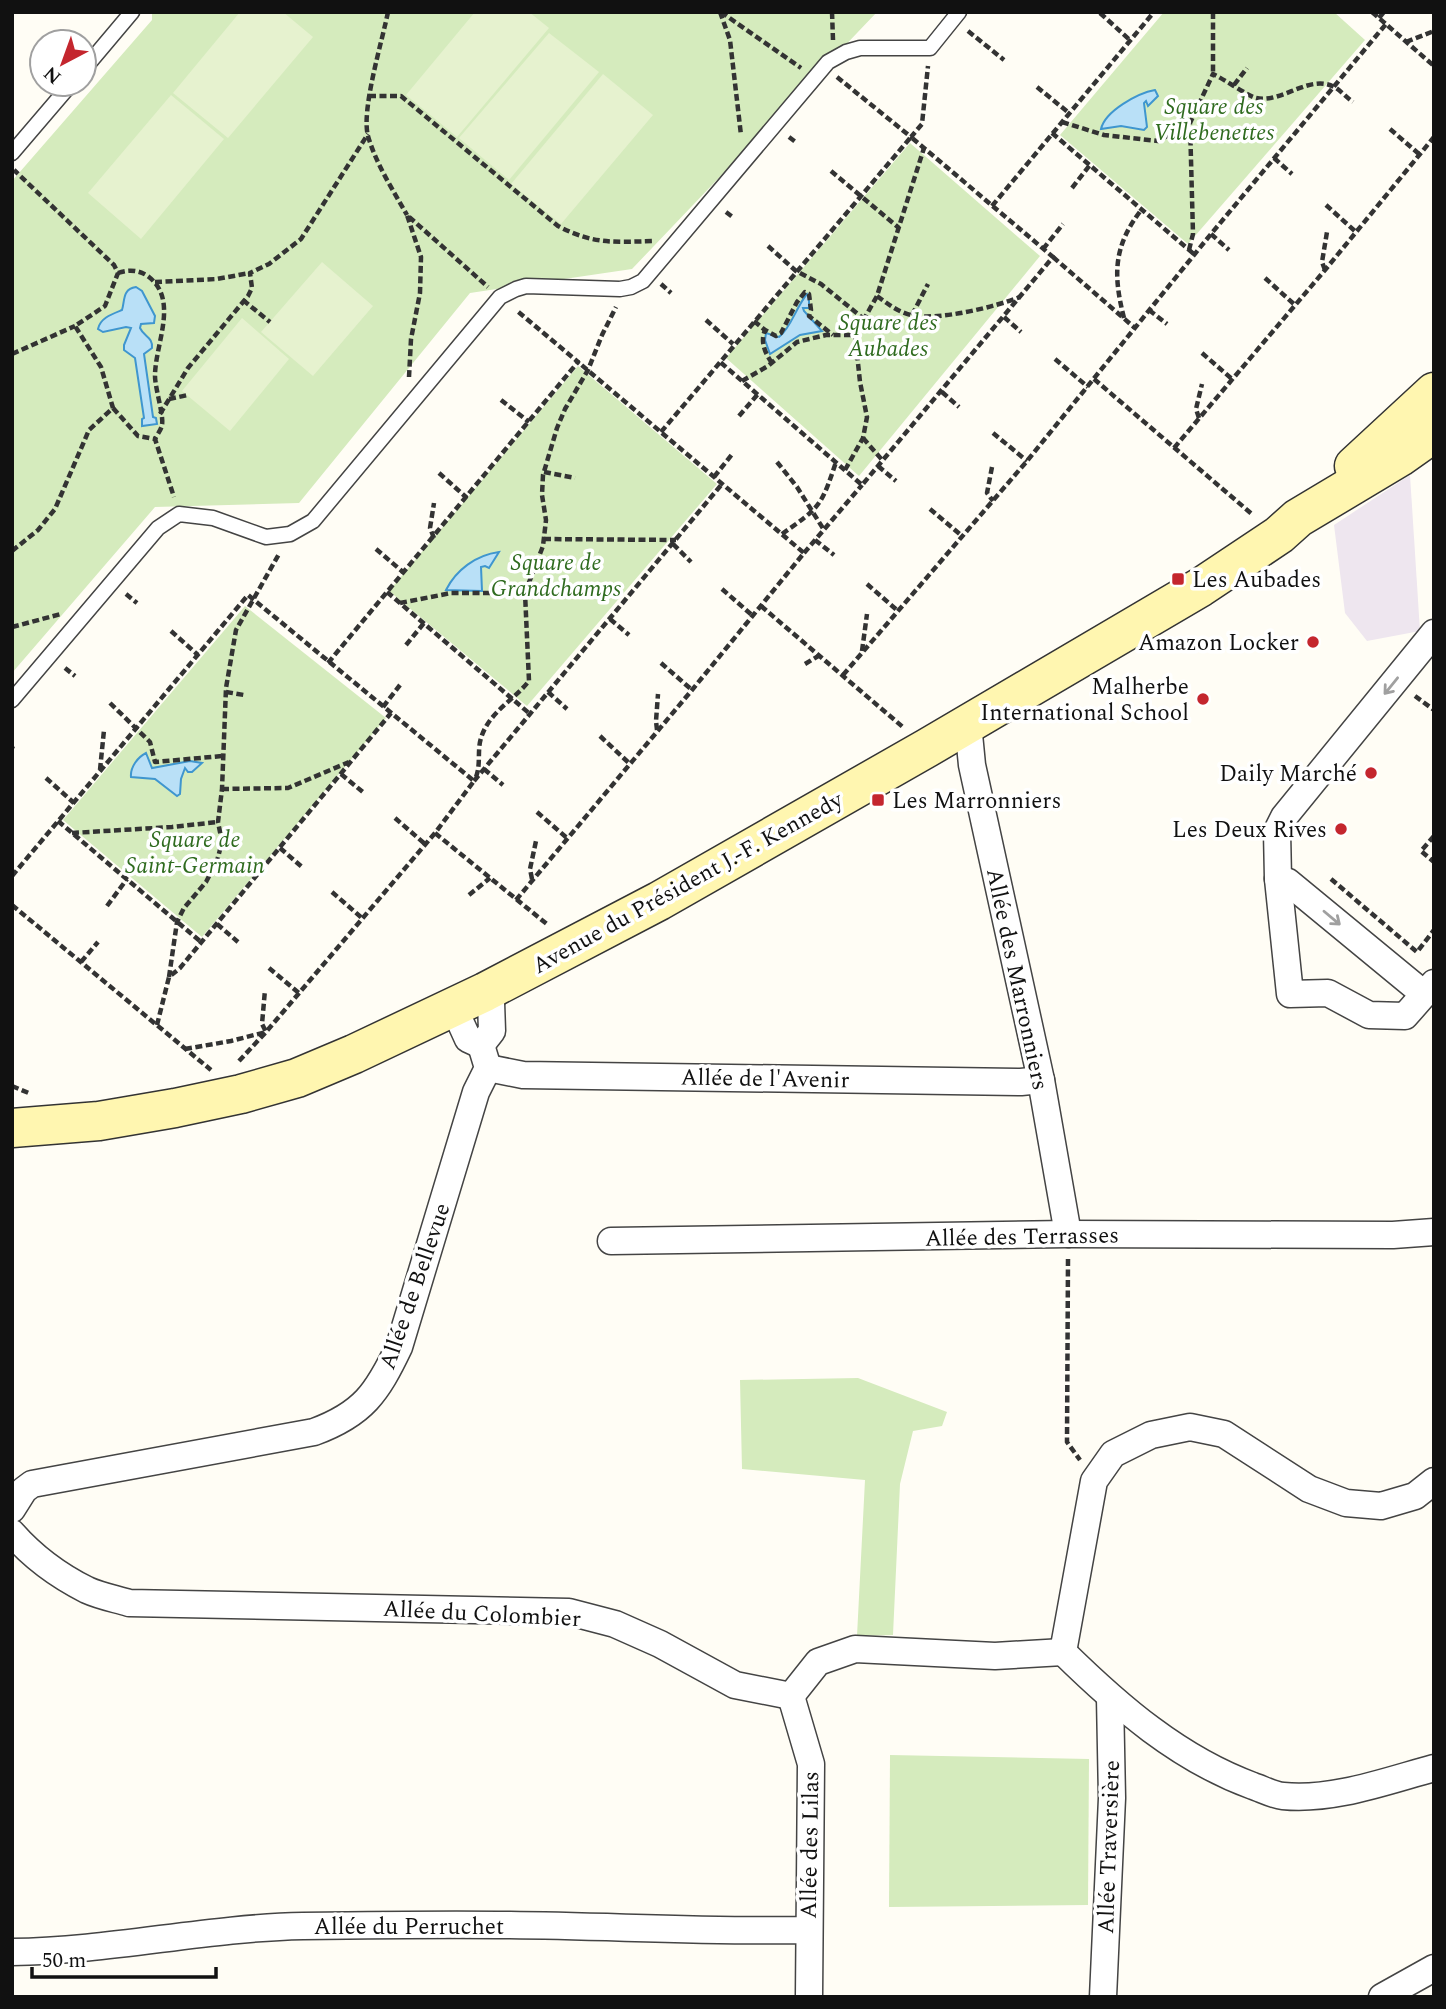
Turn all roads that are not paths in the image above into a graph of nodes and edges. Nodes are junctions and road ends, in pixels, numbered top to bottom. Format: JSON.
{"nodes":[{"id":1,"x":132,"y":12,"type":"edge"},
{"id":2,"x":957,"y":16,"type":"edge"},
{"id":3,"x":98,"y":52,"type":"edge"},
{"id":4,"x":59,"y":98,"type":"edge"},
{"id":5,"x":12,"y":153,"type":"edge"},
{"id":6,"x":1433,"y":394,"type":"edge"},
{"id":7,"x":1433,"y":435,"type":"edge"},
{"id":8,"x":1291,"y":525,"type":"junction"},
{"id":9,"x":1434,"y":633,"type":"edge"},
{"id":10,"x":12,"y":700,"type":"edge"},
{"id":11,"x":968,"y":723,"type":"junction"},
{"id":12,"x":1278,"y":880,"type":"junction"},
{"id":13,"x":1429,"y":988,"type":"edge"},
{"id":14,"x":469,"y":999,"type":"junction"},
{"id":15,"x":485,"y":1057,"type":"junction"},
{"id":16,"x":1041,"y":1080,"type":"junction"},
{"id":17,"x":16,"y":1127,"type":"edge"},
{"id":18,"x":1434,"y":1232,"type":"edge"},
{"id":19,"x":1068,"y":1234,"type":"junction"},
{"id":20,"x":611,"y":1241,"type":"dead end"},
{"id":21,"x":1434,"y":1481,"type":"edge"},
{"id":22,"x":12,"y":1509,"type":"edge"},
{"id":23,"x":12,"y":1533,"type":"edge"},
{"id":24,"x":1063,"y":1652,"type":"junction"},
{"id":25,"x":791,"y":1696,"type":"junction"},
{"id":26,"x":1110,"y":1698,"type":"junction"},
{"id":27,"x":1434,"y":1768,"type":"edge"},
{"id":28,"x":808,"y":1930,"type":"junction"},
{"id":29,"x":12,"y":1952,"type":"edge"},
{"id":30,"x":1434,"y":1968,"type":"edge"},
{"id":31,"x":809,"y":1997,"type":"edge"},
{"id":32,"x":1103,"y":1997,"type":"edge"},
{"id":33,"x":1382,"y":1997,"type":"edge"}],
"edges":[{"from":1,"to":3,"type":"lane"},
{"from":2,"to":10,"type":"lane"},
{"from":4,"to":5,"type":"lane"},
{"from":6,"to":7,"type":"street"},
{"from":6,"to":8,"type":"main road","name":"Avenue du Président J.-F. Kennedy"},
{"from":7,"to":8,"type":"main road","name":"Avenue du Président J.-F. Kennedy"},
{"from":8,"to":11,"type":"main road","name":"Avenue du Président J.-F. Kennedy"},
{"from":9,"to":12,"type":"street","one_way":true},
{"from":11,"to":14,"type":"main road","name":"Avenue du Président J.-F. Kennedy"},
{"from":11,"to":16,"type":"street","name":"Allée des Marronniers"},
{"from":12,"to":13,"type":"street","one_way":true},
{"from":12,"to":13,"type":"street"},
{"from":14,"to":15,"type":"street"},
{"from":14,"to":15,"type":"street","name":"Allée de Bellevue"},
{"from":14,"to":17,"type":"main road","name":"Avenue du Président J.-F. Kennedy"},
{"from":15,"to":16,"type":"street","name":"Allée de l'Avenir"},
{"from":15,"to":22,"type":"street","name":"Allée de Bellevue"},
{"from":16,"to":19,"type":"street","name":"Allée des Marronniers"},
{"from":18,"to":19,"type":"street","name":"Allée des Terrasses"},
{"from":19,"to":20,"type":"street","name":"Allée des Terrasses"},
{"from":21,"to":24,"type":"street"},
{"from":23,"to":25,"type":"street","name":"Allée du Colombier"},
{"from":24,"to":25,"type":"street"},
{"from":24,"to":26,"type":"street"},
{"from":25,"to":28,"type":"street","name":"Allée des Lilas"},
{"from":26,"to":27,"type":"street"},
{"from":26,"to":32,"type":"street","name":"Allée Traversière"},
{"from":28,"to":29,"type":"street","name":"Allée du Perruchet"},
{"from":28,"to":31,"type":"street","name":"Allée des Lilas"},
{"from":30,"to":33,"type":"street"}]}
